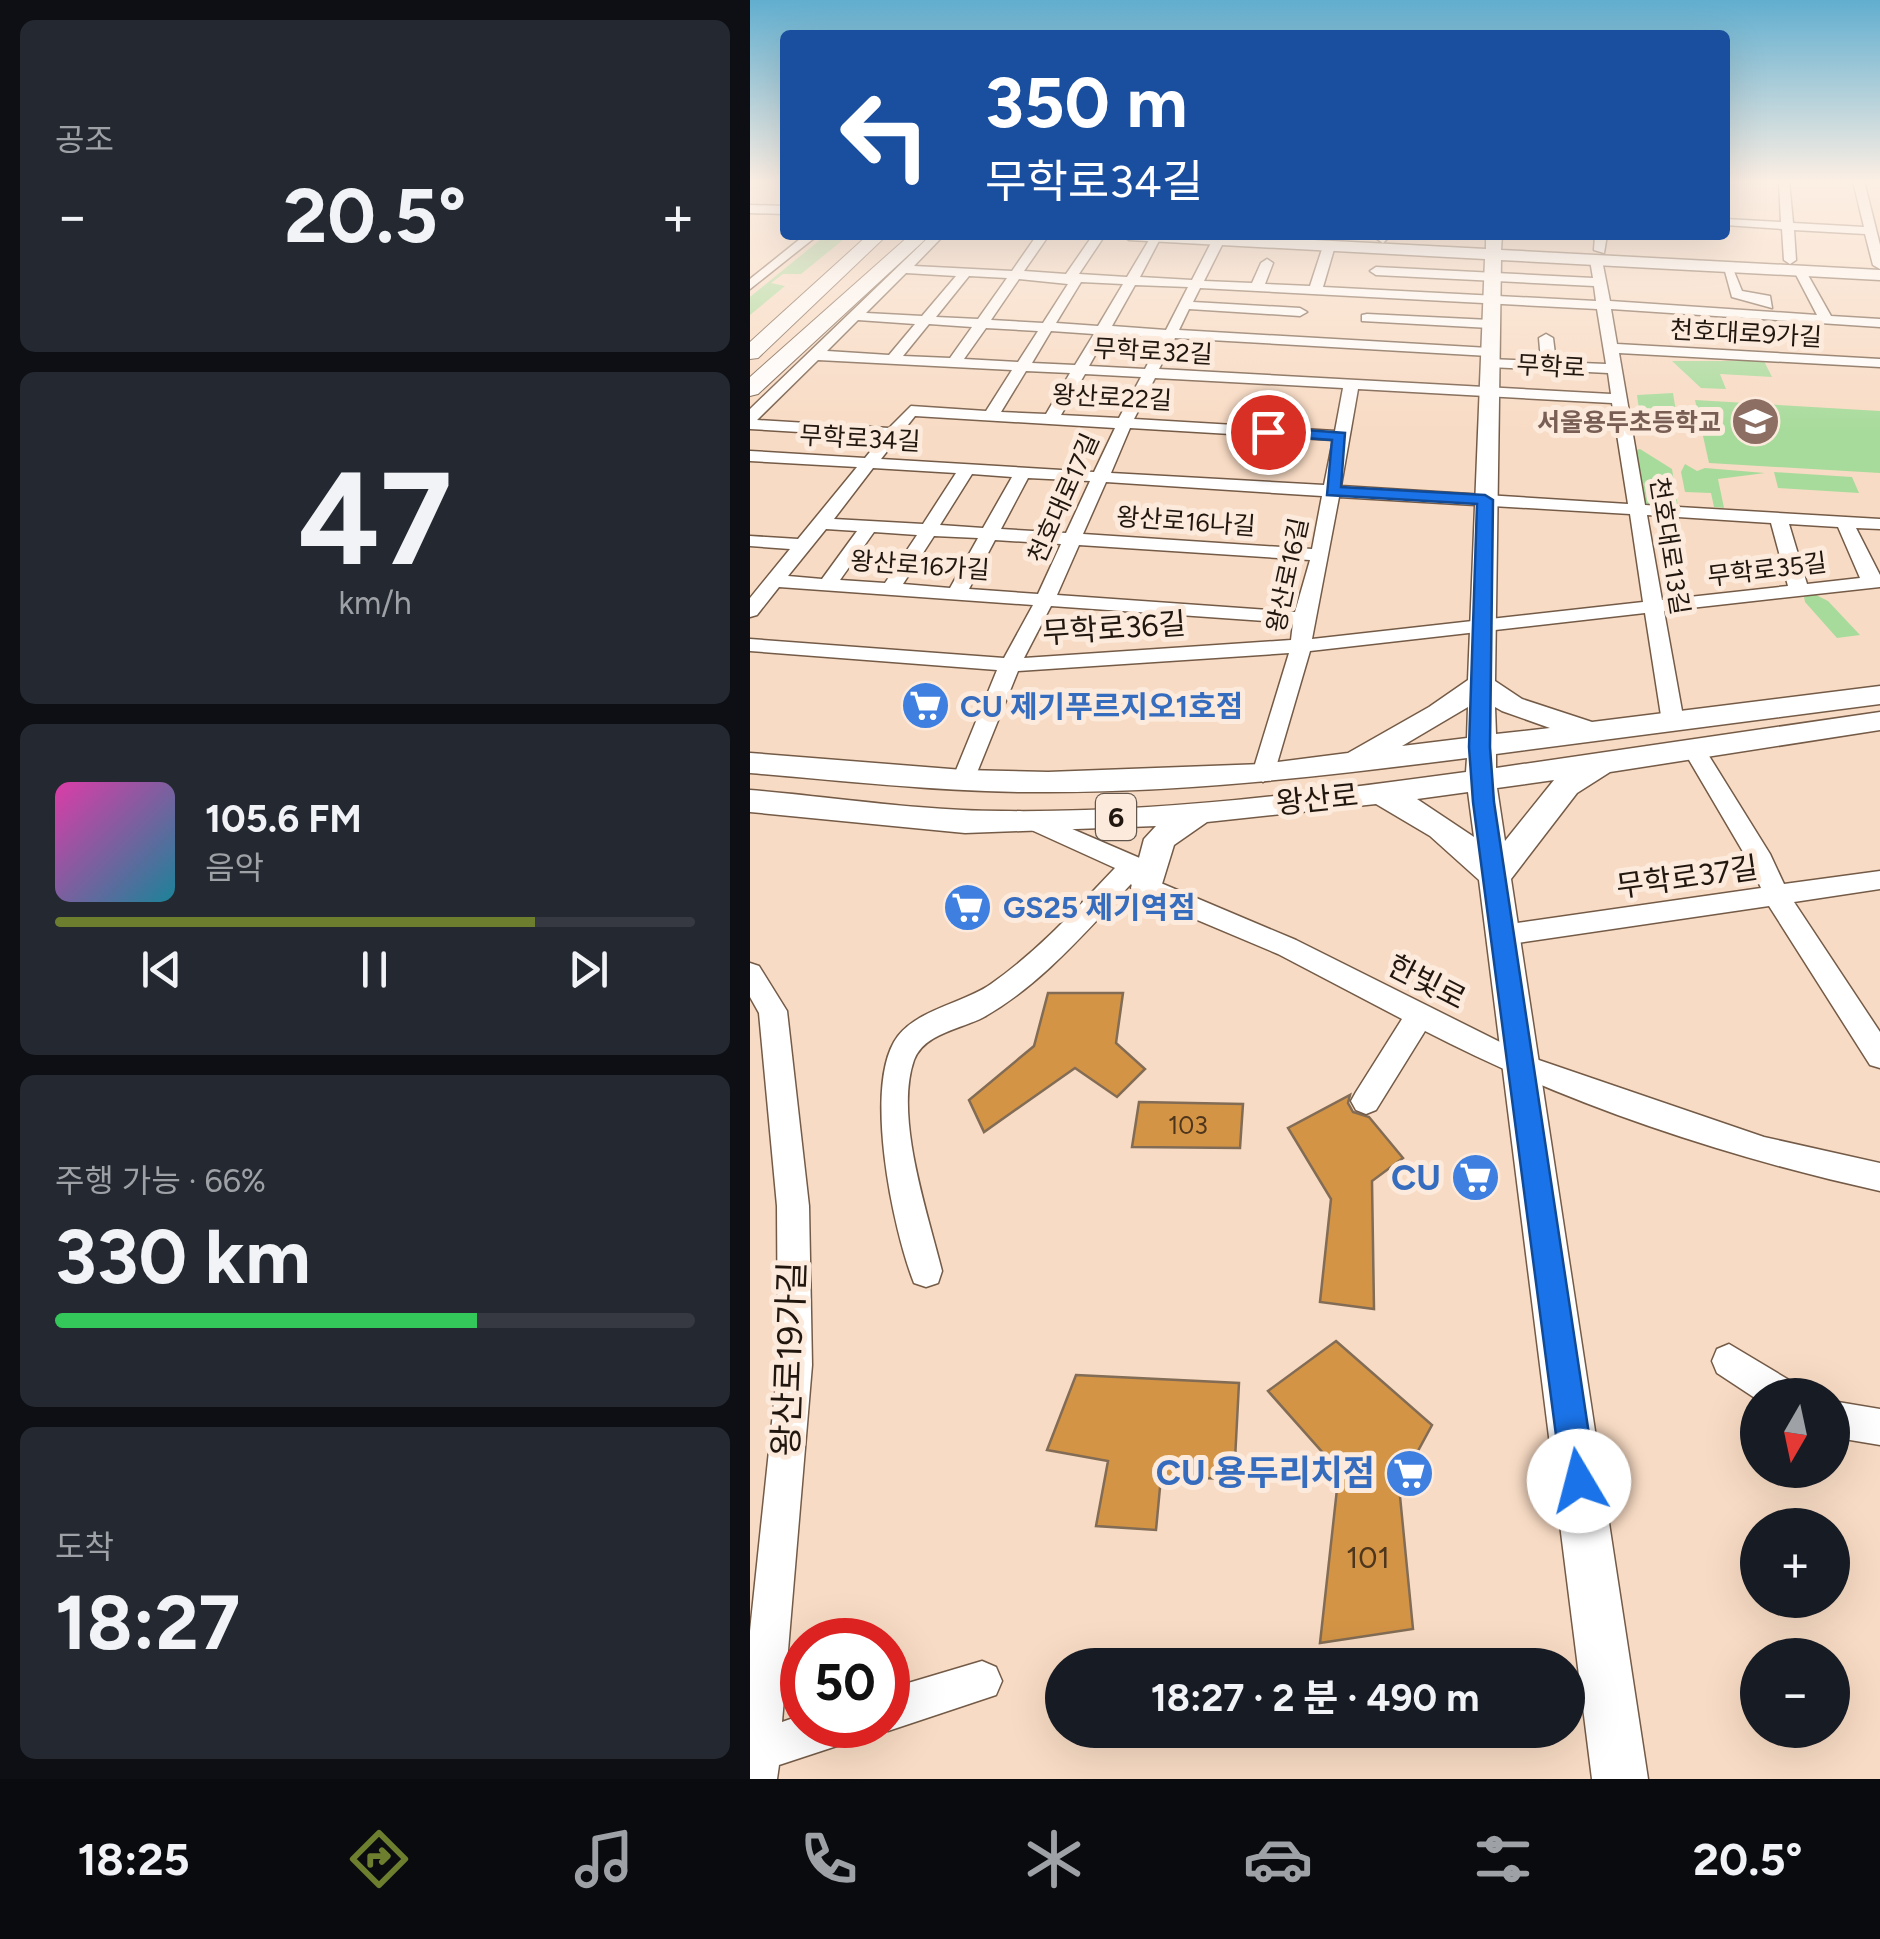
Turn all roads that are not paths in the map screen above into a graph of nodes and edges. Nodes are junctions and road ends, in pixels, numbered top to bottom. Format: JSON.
{"nodes":[{"id":1,"x":776,"y":264,"type":"edge"},
{"id":2,"x":847,"y":264,"type":"edge"},
{"id":3,"x":856,"y":264,"type":"edge"},
{"id":4,"x":872,"y":264,"type":"edge"},
{"id":5,"x":890,"y":264,"type":"edge"},
{"id":6,"x":907,"y":264,"type":"edge"},
{"id":7,"x":1022,"y":264,"type":"edge"},
{"id":8,"x":1079,"y":264,"type":"edge"},
{"id":9,"x":1140,"y":264,"type":"edge"},
{"id":10,"x":1205,"y":264,"type":"edge"},
{"id":11,"x":1267,"y":264,"type":"edge"},
{"id":12,"x":1322,"y":264,"type":"edge"},
{"id":13,"x":1378,"y":264,"type":"edge"},
{"id":14,"x":1449,"y":264,"type":"edge"},
{"id":15,"x":1477,"y":264,"type":"edge"},
{"id":16,"x":1491,"y":264,"type":"edge"},
{"id":17,"x":1495,"y":264,"type":"edge"},
{"id":18,"x":1511,"y":264,"type":"edge"},
{"id":19,"x":1599,"y":264,"type":"edge"},
{"id":20,"x":1707,"y":264,"type":"edge"},
{"id":21,"x":1784,"y":264,"type":"edge"},
{"id":22,"x":1795,"y":265,"type":"junction"},
{"id":23,"x":1727,"y":267,"type":"junction"},
{"id":24,"x":902,"y":269,"type":"junction"},
{"id":25,"x":1376,"y":271,"type":"junction"},
{"id":26,"x":965,"y":273,"type":"junction"},
{"id":27,"x":1879,"y":273,"type":"edge"},
{"id":28,"x":1013,"y":276,"type":"junction"},
{"id":29,"x":1069,"y":279,"type":"junction"},
{"id":30,"x":1130,"y":281,"type":"junction"},
{"id":31,"x":1600,"y":282,"type":"junction"},
{"id":32,"x":1194,"y":284,"type":"junction"},
{"id":33,"x":750,"y":285,"type":"edge"},
{"id":34,"x":1257,"y":287,"type":"junction"},
{"id":35,"x":1311,"y":290,"type":"junction"},
{"id":36,"x":1371,"y":294,"type":"junction"},
{"id":37,"x":1766,"y":302,"type":"dead end"},
{"id":38,"x":1182,"y":305,"type":"junction"},
{"id":39,"x":1604,"y":305,"type":"junction"},
{"id":40,"x":1300,"y":312,"type":"junction"},
{"id":41,"x":854,"y":316,"type":"junction"},
{"id":42,"x":1226,"y":318,"type":"dead end"},
{"id":43,"x":1367,"y":318,"type":"junction"},
{"id":44,"x":1826,"y":319,"type":"junction"},
{"id":45,"x":924,"y":321,"type":"junction"},
{"id":46,"x":982,"y":323,"type":"junction"},
{"id":47,"x":1880,"y":323,"type":"edge"},
{"id":48,"x":1490,"y":324,"type":"junction"},
{"id":49,"x":1047,"y":326,"type":"junction"},
{"id":50,"x":1103,"y":328,"type":"junction"},
{"id":51,"x":1170,"y":332,"type":"junction"},
{"id":52,"x":1217,"y":334,"type":"junction"},
{"id":53,"x":1291,"y":338,"type":"junction"},
{"id":54,"x":1546,"y":338,"type":"dead end"},
{"id":55,"x":1358,"y":344,"type":"junction"},
{"id":56,"x":1610,"y":348,"type":"junction"},
{"id":57,"x":750,"y":353,"type":"edge"},
{"id":58,"x":814,"y":355,"type":"junction"},
{"id":59,"x":1489,"y":358,"type":"junction"},
{"id":60,"x":893,"y":359,"type":"junction"},
{"id":61,"x":750,"y":362,"type":"edge"},
{"id":62,"x":955,"y":362,"type":"junction"},
{"id":63,"x":1880,"y":363,"type":"edge"},
{"id":64,"x":1023,"y":366,"type":"junction"},
{"id":65,"x":1549,"y":366,"type":"junction"},
{"id":66,"x":1082,"y":370,"type":"junction"},
{"id":67,"x":1614,"y":370,"type":"junction"},
{"id":68,"x":1150,"y":374,"type":"junction"},
{"id":69,"x":750,"y":380,"type":"edge"},
{"id":70,"x":1352,"y":385,"type":"junction"},
{"id":71,"x":750,"y":389,"type":"edge"},
{"id":72,"x":1489,"y":392,"type":"junction"},
{"id":73,"x":1619,"y":399,"type":"junction"},
{"id":74,"x":991,"y":415,"type":"junction"},
{"id":75,"x":1052,"y":418,"type":"junction"},
{"id":76,"x":750,"y":421,"type":"edge"},
{"id":77,"x":1124,"y":422,"type":"junction"},
{"id":78,"x":892,"y":433,"type":"junction"},
{"id":79,"x":1340,"y":436,"type":"junction"},
{"id":80,"x":753,"y":459,"type":"edge"},
{"id":81,"x":871,"y":464,"type":"junction"},
{"id":82,"x":967,"y":469,"type":"junction"},
{"id":83,"x":1023,"y":472,"type":"junction"},
{"id":84,"x":1101,"y":476,"type":"junction"},
{"id":85,"x":1332,"y":491,"type":"junction"},
{"id":86,"x":1485,"y":500,"type":"junction"},
{"id":87,"x":1637,"y":511,"type":"junction"},
{"id":88,"x":1779,"y":519,"type":"junction"},
{"id":89,"x":819,"y":522,"type":"junction"},
{"id":90,"x":1846,"y":522,"type":"junction"},
{"id":91,"x":1880,"y":524,"type":"edge"},
{"id":92,"x":870,"y":526,"type":"junction"},
{"id":93,"x":928,"y":529,"type":"junction"},
{"id":94,"x":990,"y":533,"type":"junction"},
{"id":95,"x":1073,"y":538,"type":"junction"},
{"id":96,"x":750,"y":541,"type":"edge"},
{"id":97,"x":803,"y":545,"type":"junction"},
{"id":98,"x":1320,"y":555,"type":"junction"},
{"id":99,"x":773,"y":581,"type":"junction"},
{"id":100,"x":1876,"y":582,"type":"edge"},
{"id":101,"x":827,"y":585,"type":"junction"},
{"id":102,"x":891,"y":588,"type":"junction"},
{"id":103,"x":1799,"y":590,"type":"junction"},
{"id":104,"x":957,"y":593,"type":"junction"},
{"id":105,"x":1046,"y":598,"type":"junction"},
{"id":106,"x":1651,"y":608,"type":"junction"},
{"id":107,"x":750,"y":610,"type":"edge"},
{"id":108,"x":1303,"y":618,"type":"junction"},
{"id":109,"x":1482,"y":628,"type":"junction"},
{"id":110,"x":750,"y":645,"type":"edge"},
{"id":111,"x":1302,"y":646,"type":"junction"},
{"id":112,"x":1010,"y":664,"type":"junction"},
{"id":113,"x":1481,"y":684,"type":"junction"},
{"id":114,"x":1880,"y":695,"type":"edge"},
{"id":115,"x":1880,"y":721,"type":"edge"},
{"id":116,"x":1673,"y":722,"type":"junction"},
{"id":117,"x":1594,"y":732,"type":"junction"},
{"id":118,"x":1480,"y":747,"type":"junction"},
{"id":119,"x":1692,"y":748,"type":"junction"},
{"id":120,"x":1610,"y":760,"type":"junction"},
{"id":121,"x":750,"y":763,"type":"edge"},
{"id":122,"x":1344,"y":765,"type":"junction"},
{"id":123,"x":1263,"y":774,"type":"junction"},
{"id":124,"x":1482,"y":778,"type":"junction"},
{"id":125,"x":963,"y":780,"type":"junction"},
{"id":126,"x":1377,"y":792,"type":"junction"},
{"id":127,"x":753,"y":805,"type":"edge"},
{"id":128,"x":1202,"y":812,"type":"junction"},
{"id":129,"x":1035,"y":822,"type":"junction"},
{"id":130,"x":1495,"y":876,"type":"junction"},
{"id":131,"x":1140,"y":877,"type":"junction"},
{"id":132,"x":1880,"y":880,"type":"edge"},
{"id":133,"x":1777,"y":897,"type":"junction"},
{"id":134,"x":1503,"y":935,"type":"junction"},
{"id":135,"x":750,"y":974,"type":"edge"},
{"id":136,"x":1420,"y":1015,"type":"junction"},
{"id":137,"x":1869,"y":1020,"type":"edge"},
{"id":138,"x":1880,"y":1056,"type":"edge"},
{"id":139,"x":1521,"y":1067,"type":"junction"},
{"id":140,"x":1366,"y":1101,"type":"dead end"},
{"id":141,"x":1880,"y":1177,"type":"edge"},
{"id":142,"x":926,"y":1272,"type":"dead end"},
{"id":143,"x":1729,"y":1361,"type":"dead end"},
{"id":144,"x":1756,"y":1378,"type":"edge"},
{"id":145,"x":1850,"y":1422,"type":"edge"},
{"id":146,"x":1880,"y":1427,"type":"edge"},
{"id":147,"x":982,"y":1681,"type":"dead end"},
{"id":148,"x":910,"y":1703,"type":"edge"},
{"id":149,"x":791,"y":1748,"type":"edge"},
{"id":150,"x":757,"y":1764,"type":"edge"},
{"id":151,"x":1620,"y":1779,"type":"edge"}],
"edges":[{"from":1,"to":33,"type":"street"},
{"from":2,"to":57,"type":"highway"},
{"from":3,"to":61,"type":"highway"},
{"from":4,"to":69,"type":"highway"},
{"from":5,"to":71,"type":"highway"},
{"from":6,"to":24,"type":"street"},
{"from":7,"to":28,"type":"street"},
{"from":8,"to":29,"type":"street"},
{"from":9,"to":30,"type":"street"},
{"from":10,"to":32,"type":"street","name":"천호대로17길"},
{"from":11,"to":34,"type":"street"},
{"from":12,"to":35,"type":"street"},
{"from":13,"to":25,"type":"street"},
{"from":14,"to":25,"type":"street"},
{"from":15,"to":36,"type":"street"},
{"from":16,"to":48,"type":"main road","name":"무학로"},
{"from":17,"to":39,"type":"street"},
{"from":18,"to":31,"type":"street"},
{"from":19,"to":31,"type":"street","name":"천호대로13길"},
{"from":20,"to":23,"type":"main road"},
{"from":21,"to":22,"type":"main road"},
{"from":22,"to":23,"type":"main road"},
{"from":22,"to":27,"type":"main road"},
{"from":22,"to":44,"type":"street"},
{"from":23,"to":37,"type":"street"},
{"from":24,"to":26,"type":"street"},
{"from":24,"to":41,"type":"street"},
{"from":25,"to":36,"type":"street"},
{"from":26,"to":28,"type":"street"},
{"from":26,"to":45,"type":"street"},
{"from":28,"to":29,"type":"street"},
{"from":28,"to":46,"type":"street"},
{"from":29,"to":30,"type":"street"},
{"from":29,"to":49,"type":"street"},
{"from":30,"to":32,"type":"street"},
{"from":30,"to":50,"type":"street"},
{"from":31,"to":39,"type":"street","name":"천호대로13길"},
{"from":32,"to":34,"type":"street"},
{"from":32,"to":38,"type":"street","name":"천호대로17길"},
{"from":34,"to":35,"type":"street"},
{"from":35,"to":36,"type":"street"},
{"from":35,"to":40,"type":"street"},
{"from":36,"to":43,"type":"street"},
{"from":38,"to":40,"type":"street"},
{"from":38,"to":51,"type":"street","name":"천호대로17길"},
{"from":39,"to":44,"type":"street"},
{"from":39,"to":56,"type":"street","name":"천호대로13길"},
{"from":40,"to":53,"type":"street"},
{"from":41,"to":45,"type":"street"},
{"from":41,"to":58,"type":"street"},
{"from":42,"to":52,"type":"street"},
{"from":43,"to":48,"type":"street","name":"무학로"},
{"from":43,"to":55,"type":"street"},
{"from":44,"to":47,"type":"street"},
{"from":45,"to":46,"type":"street"},
{"from":45,"to":60,"type":"street"},
{"from":46,"to":49,"type":"street"},
{"from":46,"to":62,"type":"street"},
{"from":48,"to":59,"type":"main road","name":"무학로"},
{"from":49,"to":50,"type":"street"},
{"from":49,"to":64,"type":"street"},
{"from":50,"to":51,"type":"street"},
{"from":50,"to":66,"type":"street"},
{"from":51,"to":52,"type":"street"},
{"from":51,"to":68,"type":"street","name":"천호대로17길"},
{"from":52,"to":53,"type":"street"},
{"from":53,"to":55,"type":"street"},
{"from":54,"to":65,"type":"street"},
{"from":55,"to":59,"type":"street"},
{"from":56,"to":63,"type":"street","name":"천호대로9가길"},
{"from":56,"to":67,"type":"street","name":"천호대로13길"},
{"from":58,"to":60,"type":"street","name":"무학로32길"},
{"from":58,"to":76,"type":"street"},
{"from":59,"to":65,"type":"street","name":"무학로"},
{"from":59,"to":72,"type":"main road","name":"무학로"},
{"from":60,"to":62,"type":"street","name":"무학로32길"},
{"from":62,"to":64,"type":"street","name":"무학로32길"},
{"from":64,"to":66,"type":"street","name":"무학로32길"},
{"from":64,"to":74,"type":"street"},
{"from":65,"to":67,"type":"street","name":"무학로"},
{"from":66,"to":68,"type":"street","name":"무학로32길"},
{"from":66,"to":75,"type":"street"},
{"from":67,"to":73,"type":"street","name":"천호대로13길"},
{"from":68,"to":70,"type":"street","name":"무학로32길"},
{"from":68,"to":77,"type":"street","name":"천호대로17길"},
{"from":70,"to":72,"type":"street","name":"무학로32길"},
{"from":70,"to":79,"type":"street","name":"왕산로16길"},
{"from":72,"to":73,"type":"street","name":"무학로"},
{"from":72,"to":86,"type":"main road","name":"무학로"},
{"from":73,"to":87,"type":"street","name":"천호대로13길"},
{"from":74,"to":75,"type":"street","name":"왕산로22길"},
{"from":74,"to":78,"type":"street","name":"왕산로22길"},
{"from":75,"to":77,"type":"street","name":"왕산로22길"},
{"from":76,"to":78,"type":"street"},
{"from":77,"to":79,"type":"street","name":"왕산로22길"},
{"from":77,"to":84,"type":"street","name":"천호대로17길"},
{"from":78,"to":81,"type":"street","name":"왕산로22길"},
{"from":79,"to":85,"type":"street","name":"왕산로16길"},
{"from":80,"to":81,"type":"street","name":"무학로34길"},
{"from":81,"to":82,"type":"street","name":"무학로34길"},
{"from":81,"to":89,"type":"street","name":"왕산로22길"},
{"from":82,"to":83,"type":"street","name":"무학로34길"},
{"from":82,"to":93,"type":"street"},
{"from":83,"to":84,"type":"street","name":"무학로34길"},
{"from":83,"to":94,"type":"street"},
{"from":84,"to":85,"type":"street","name":"무학로34길"},
{"from":84,"to":95,"type":"street","name":"천호대로17길"},
{"from":85,"to":86,"type":"street","name":"무학로34길"},
{"from":85,"to":98,"type":"street","name":"왕산로16길"},
{"from":86,"to":87,"type":"street","name":"무학로34길"},
{"from":86,"to":109,"type":"main road","name":"무학로"},
{"from":87,"to":88,"type":"street","name":"무학로34길"},
{"from":87,"to":106,"type":"street","name":"천호대로13길"},
{"from":88,"to":90,"type":"street","name":"무학로34길"},
{"from":88,"to":103,"type":"street"},
{"from":89,"to":92,"type":"street","name":"왕산로16나길"},
{"from":89,"to":97,"type":"street","name":"왕산로22길"},
{"from":90,"to":91,"type":"street","name":"무학로34길"},
{"from":90,"to":100,"type":"street"},
{"from":92,"to":93,"type":"street","name":"왕산로16나길"},
{"from":92,"to":101,"type":"street"},
{"from":93,"to":94,"type":"street","name":"왕산로16나길"},
{"from":93,"to":102,"type":"street"},
{"from":94,"to":95,"type":"street","name":"왕산로16나길"},
{"from":94,"to":104,"type":"street"},
{"from":95,"to":98,"type":"street","name":"왕산로16나길"},
{"from":95,"to":105,"type":"street","name":"천호대로17길"},
{"from":96,"to":97,"type":"street"},
{"from":97,"to":99,"type":"street","name":"왕산로22길"},
{"from":98,"to":108,"type":"street","name":"왕산로16길"},
{"from":99,"to":101,"type":"street","name":"왕산로16가길"},
{"from":99,"to":107,"type":"street","name":"왕산로22길"},
{"from":100,"to":103,"type":"street","name":"무학로35길"},
{"from":101,"to":102,"type":"street","name":"왕산로16가길"},
{"from":102,"to":104,"type":"street","name":"왕산로16가길"},
{"from":103,"to":106,"type":"street","name":"무학로35길"},
{"from":104,"to":105,"type":"street","name":"왕산로16가길"},
{"from":105,"to":108,"type":"street","name":"왕산로16가길"},
{"from":105,"to":112,"type":"street","name":"천호대로17길"},
{"from":106,"to":109,"type":"street","name":"무학로35길"},
{"from":106,"to":116,"type":"street","name":"천호대로13길"},
{"from":108,"to":111,"type":"street","name":"왕산로16길"},
{"from":109,"to":111,"type":"street","name":"무학로36길"},
{"from":109,"to":113,"type":"main road","name":"무학로"},
{"from":110,"to":112,"type":"street","name":"무학로36길"},
{"from":111,"to":112,"type":"street","name":"무학로36길"},
{"from":111,"to":123,"type":"street","name":"왕산로16길"},
{"from":112,"to":125,"type":"street","name":"천호대로17길"},
{"from":113,"to":117,"type":"main road"},
{"from":113,"to":118,"type":"main road","name":"무학로"},
{"from":113,"to":122,"type":"main road"},
{"from":114,"to":116,"type":"main road","name":"왕산로","number":"6"},
{"from":115,"to":119,"type":"main road","name":"왕산로","number":"6"},
{"from":116,"to":117,"type":"main road","name":"왕산로","number":"6"},
{"from":117,"to":118,"type":"main road","name":"왕산로","number":"6"},
{"from":118,"to":122,"type":"main road","name":"왕산로","number":"6"},
{"from":118,"to":124,"type":"main road","name":"무학로"},
{"from":119,"to":120,"type":"main road","name":"왕산로","number":"6"},
{"from":119,"to":133,"type":"street"},
{"from":120,"to":124,"type":"main road","name":"왕산로","number":"6"},
{"from":120,"to":130,"type":"main road"},
{"from":121,"to":125,"type":"main road","name":"왕산로","number":"6"},
{"from":122,"to":123,"type":"main road","name":"왕산로","number":"6"},
{"from":123,"to":125,"type":"main road","name":"왕산로","number":"6"},
{"from":124,"to":126,"type":"main road","name":"왕산로","number":"6"},
{"from":124,"to":130,"type":"main road","name":"무학로"},
{"from":126,"to":128,"type":"main road","name":"왕산로","number":"6"},
{"from":126,"to":130,"type":"main road"},
{"from":127,"to":129,"type":"main road","name":"왕산로","number":"6"},
{"from":128,"to":129,"type":"main road","name":"왕산로","number":"6"},
{"from":128,"to":131,"type":"main road"},
{"from":129,"to":131,"type":"street","name":"한빛로"},
{"from":130,"to":134,"type":"main road","name":"무학로"},
{"from":131,"to":136,"type":"street","name":"한빛로"},
{"from":131,"to":142,"type":"street"},
{"from":132,"to":133,"type":"street","name":"무학로37길"},
{"from":133,"to":134,"type":"street","name":"무학로37길"},
{"from":133,"to":137,"type":"street"},
{"from":134,"to":139,"type":"main road","name":"무학로"},
{"from":135,"to":150,"type":"street","name":"왕산로19가길"},
{"from":136,"to":139,"type":"street","name":"한빛로"},
{"from":136,"to":140,"type":"street"},
{"from":137,"to":138,"type":"street"},
{"from":139,"to":141,"type":"street","name":"한빛로"},
{"from":139,"to":151,"type":"main road","name":"무학로"},
{"from":143,"to":144,"type":"street"},
{"from":145,"to":146,"type":"street"},
{"from":147,"to":148,"type":"street"},
{"from":149,"to":150,"type":"street","name":"왕산로19가길"}]}
